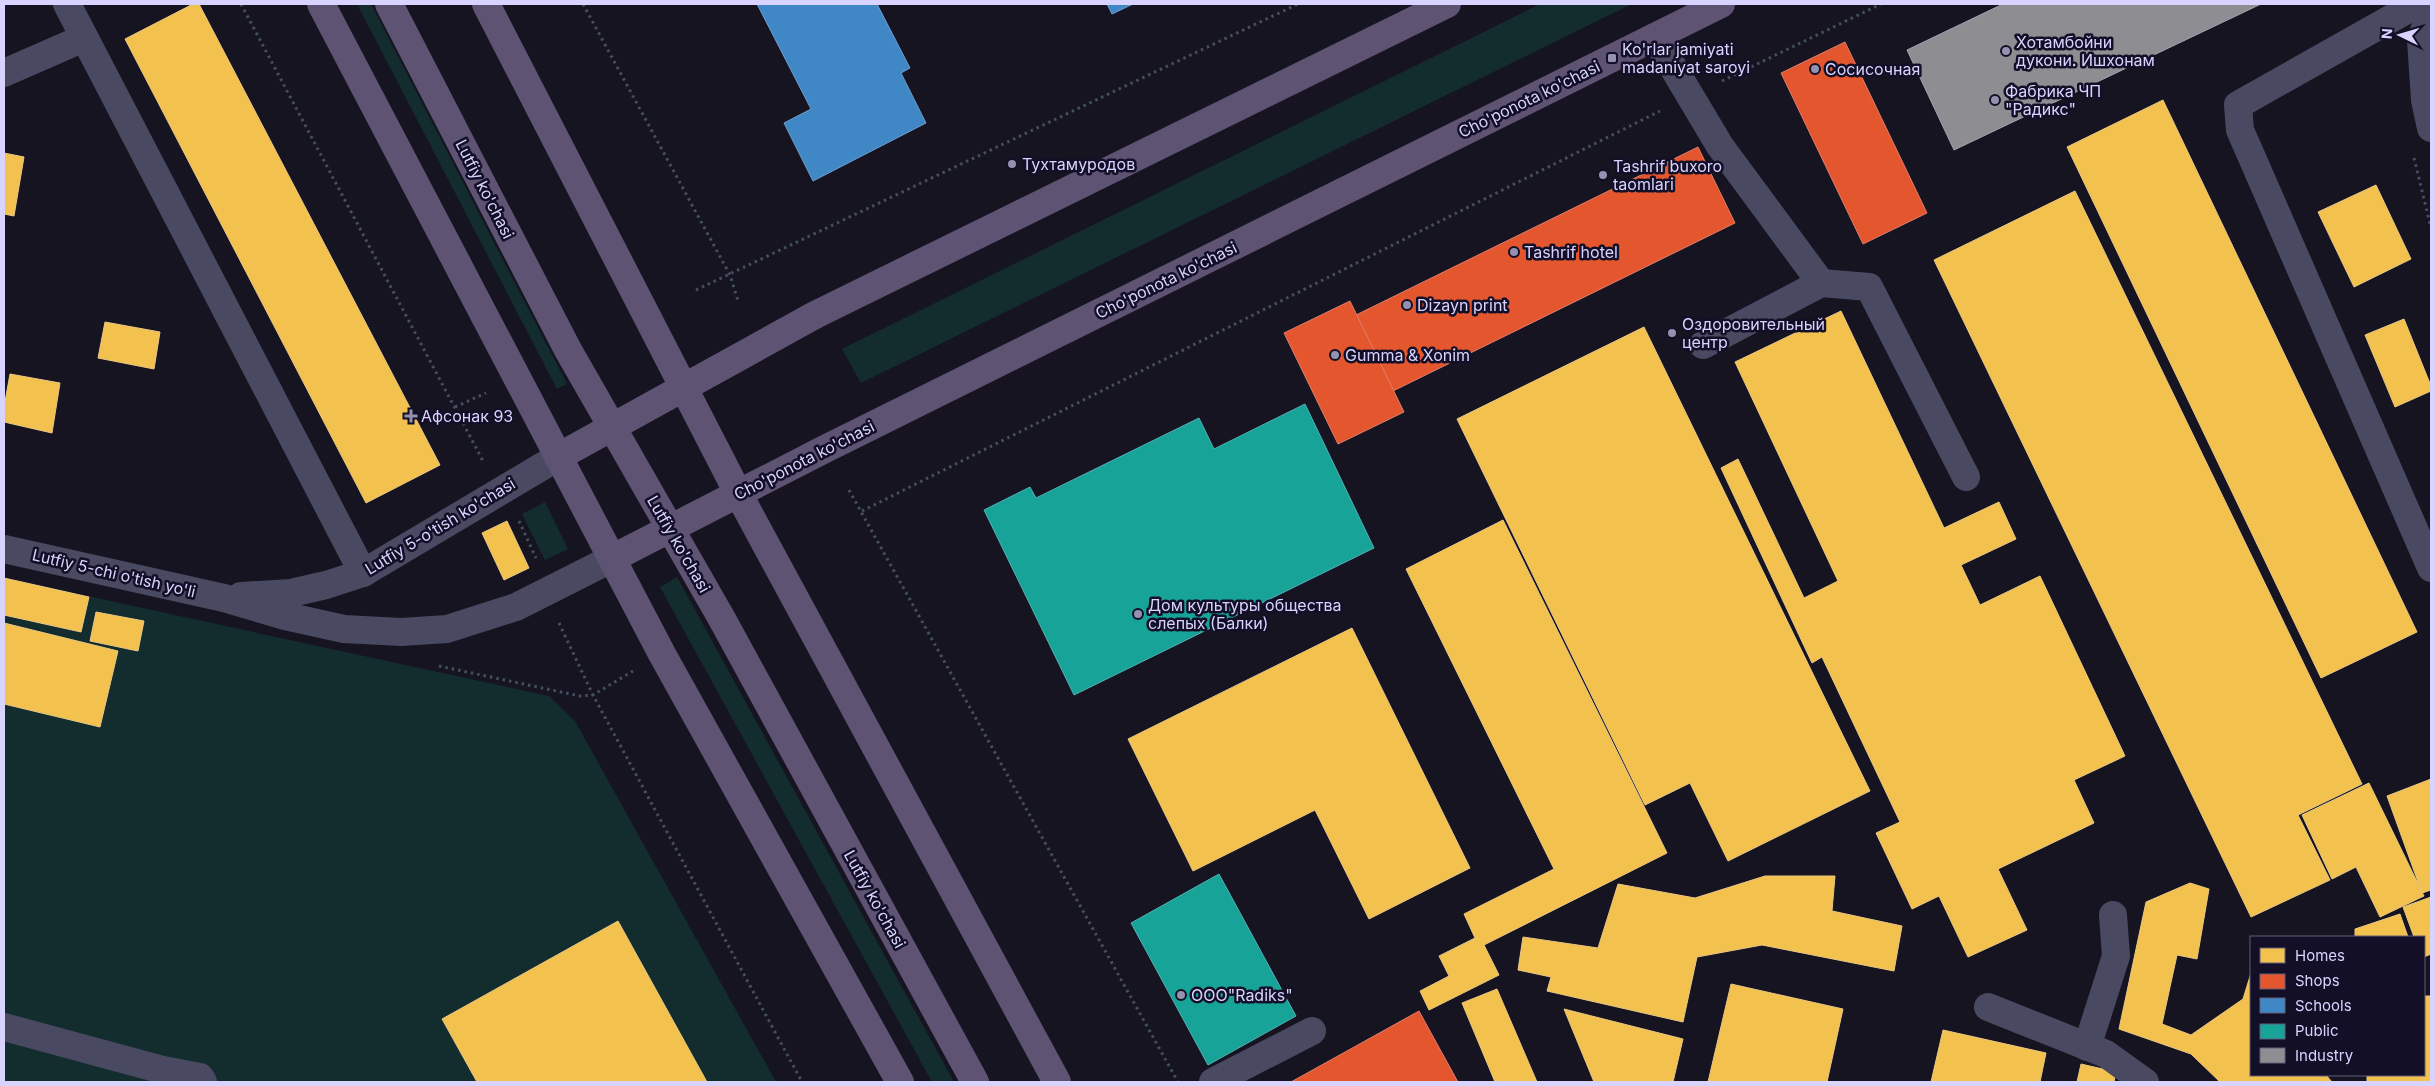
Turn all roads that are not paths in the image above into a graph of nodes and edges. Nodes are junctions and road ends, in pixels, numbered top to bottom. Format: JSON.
{"nodes":[{"id":1,"x":66,"y":4,"type":"edge"},
{"id":2,"x":321,"y":4,"type":"edge"},
{"id":3,"x":389,"y":4,"type":"edge"},
{"id":4,"x":486,"y":4,"type":"edge"},
{"id":5,"x":1447,"y":4,"type":"edge"},
{"id":6,"x":1721,"y":4,"type":"edge"},
{"id":7,"x":2417,"y":4,"type":"edge"},
{"id":8,"x":2431,"y":10,"type":"edge"},
{"id":9,"x":1655,"y":36,"type":"junction"},
{"id":10,"x":84,"y":38,"type":"junction"},
{"id":11,"x":4,"y":73,"type":"edge"},
{"id":12,"x":2431,"y":128,"type":"edge"},
{"id":13,"x":1821,"y":283,"type":"junction"},
{"id":14,"x":1703,"y":345,"type":"dead end"},
{"id":15,"x":682,"y":387,"type":"junction"},
{"id":16,"x":612,"y":427,"type":"junction"},
{"id":17,"x":558,"y":457,"type":"junction"},
{"id":18,"x":1966,"y":478,"type":"dead end"},
{"id":19,"x":738,"y":493,"type":"junction"},
{"id":20,"x":670,"y":528,"type":"junction"},
{"id":21,"x":4,"y":548,"type":"edge"},
{"id":22,"x":613,"y":558,"type":"junction"},
{"id":23,"x":2431,"y":568,"type":"edge"},
{"id":24,"x":363,"y":573,"type":"junction"},
{"id":25,"x":224,"y":598,"type":"junction"},
{"id":26,"x":2113,"y":914,"type":"dead end"},
{"id":27,"x":1988,"y":1007,"type":"dead end"},
{"id":28,"x":4,"y":1026,"type":"edge"},
{"id":29,"x":1312,"y":1031,"type":"dead end"},
{"id":30,"x":2087,"y":1047,"type":"junction"},
{"id":31,"x":203,"y":1082,"type":"edge"},
{"id":32,"x":900,"y":1082,"type":"edge"},
{"id":33,"x":975,"y":1082,"type":"edge"},
{"id":34,"x":1057,"y":1082,"type":"edge"},
{"id":35,"x":1213,"y":1082,"type":"edge"},
{"id":36,"x":2145,"y":1082,"type":"edge"}],
"edges":[{"from":1,"to":10,"type":"street"},
{"from":2,"to":17,"type":"main road"},
{"from":3,"to":16,"type":"main road","name":"Lutfiy ko'chasi"},
{"from":4,"to":15,"type":"main road"},
{"from":5,"to":15,"type":"main road"},
{"from":6,"to":9,"type":"main road","name":"Cho'ponota ko'chasi"},
{"from":7,"to":23,"type":"street"},
{"from":8,"to":12,"type":"street"},
{"from":9,"to":13,"type":"street"},
{"from":9,"to":19,"type":"main road","name":"Cho'ponota ko'chasi"},
{"from":10,"to":11,"type":"street"},
{"from":10,"to":24,"type":"street"},
{"from":13,"to":14,"type":"street"},
{"from":13,"to":18,"type":"street"},
{"from":15,"to":16,"type":"main road","name":"Lutfiy 5-o'tish ko'chasi"},
{"from":15,"to":19,"type":"main road"},
{"from":16,"to":17,"type":"main road","name":"Lutfiy 5-o'tish ko'chasi"},
{"from":16,"to":20,"type":"main road","name":"Lutfiy ko'chasi"},
{"from":17,"to":22,"type":"main road"},
{"from":17,"to":24,"type":"street","name":"Lutfiy 5-o'tish ko'chasi"},
{"from":19,"to":20,"type":"main road","name":"Cho'ponota ko'chasi"},
{"from":19,"to":34,"type":"main road"},
{"from":20,"to":22,"type":"main road","name":"Cho'ponota ko'chasi"},
{"from":20,"to":33,"type":"main road","name":"Lutfiy ko'chasi"},
{"from":21,"to":25,"type":"street","name":"Lutfiy 5-chi o'tish yo'li"},
{"from":22,"to":25,"type":"street"},
{"from":22,"to":32,"type":"main road"},
{"from":24,"to":25,"type":"street","name":"Lutfiy 5-o'tish ko'chasi"},
{"from":26,"to":30,"type":"street"},
{"from":27,"to":30,"type":"street"},
{"from":28,"to":31,"type":"street"},
{"from":29,"to":35,"type":"street"},
{"from":30,"to":36,"type":"street"}]}
